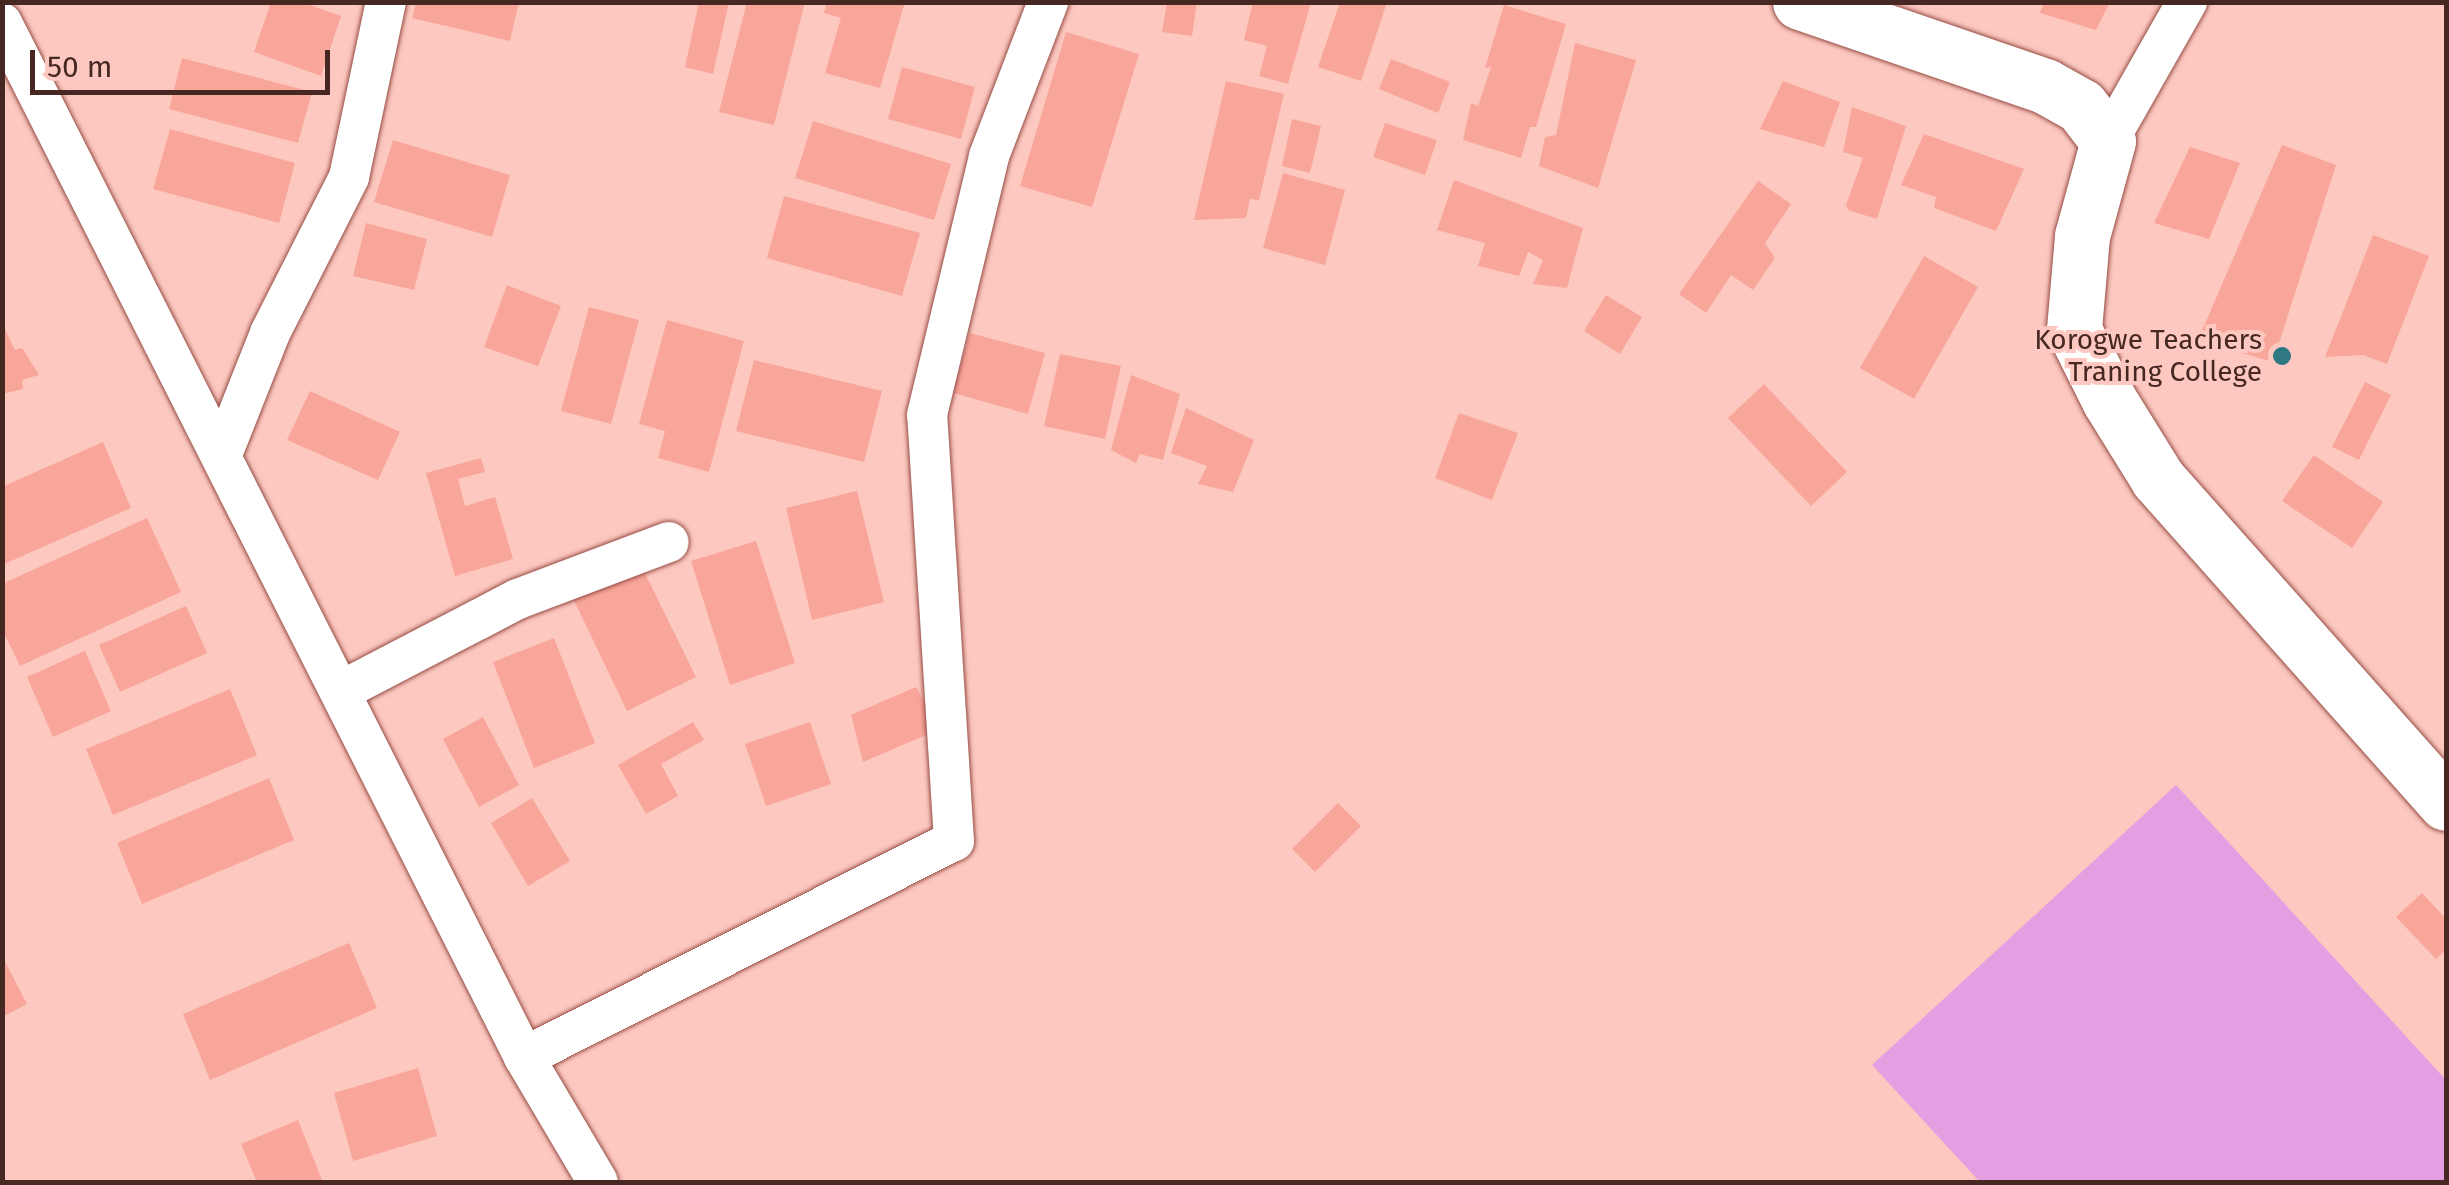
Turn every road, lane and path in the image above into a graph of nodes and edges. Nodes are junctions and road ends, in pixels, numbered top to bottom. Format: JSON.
{"nodes":[{"id":1,"x":386,"y":2,"type":"edge"},
{"id":2,"x":1048,"y":2,"type":"edge"},
{"id":3,"x":2187,"y":2,"type":"edge"},
{"id":4,"x":1821,"y":6,"type":"edge"},
{"id":5,"x":2,"y":23,"type":"edge"},
{"id":6,"x":2108,"y":141,"type":"junction"},
{"id":7,"x":222,"y":452,"type":"junction"},
{"id":8,"x":669,"y":542,"type":"dead end"},
{"id":9,"x":341,"y":691,"type":"junction"},
{"id":10,"x":2446,"y":804,"type":"edge"},
{"id":11,"x":524,"y":1057,"type":"junction"},
{"id":12,"x":598,"y":1182,"type":"edge"}],
"edges":[{"from":1,"to":7,"type":"street"},
{"from":2,"to":11,"type":"street"},
{"from":3,"to":6,"type":"street"},
{"from":4,"to":6,"type":"street"},
{"from":5,"to":7,"type":"street"},
{"from":6,"to":10,"type":"street"},
{"from":7,"to":9,"type":"street"},
{"from":8,"to":9,"type":"street"},
{"from":9,"to":11,"type":"street"},
{"from":11,"to":12,"type":"street"}]}
